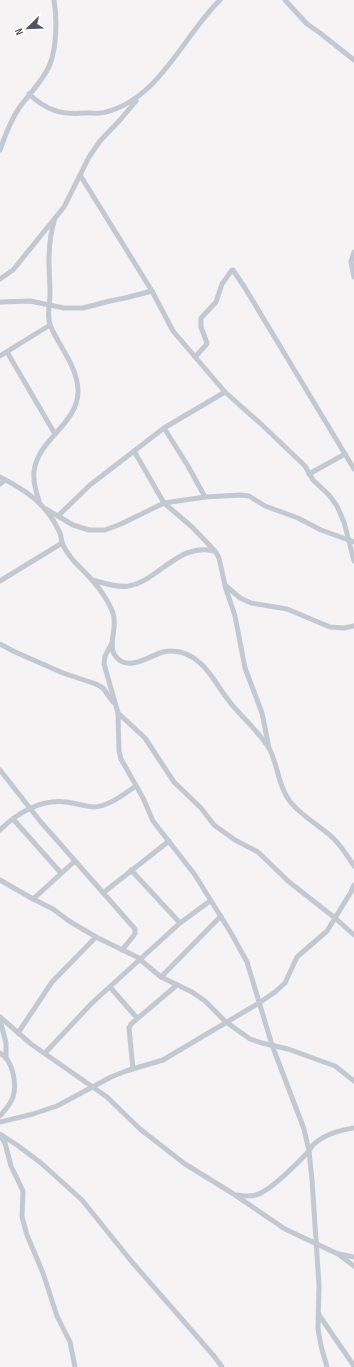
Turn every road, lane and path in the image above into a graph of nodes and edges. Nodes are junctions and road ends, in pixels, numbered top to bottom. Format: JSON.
{"nodes":[{"id":1,"x":54,"y":0,"type":"edge"},
{"id":2,"x":220,"y":0,"type":"edge"},
{"id":3,"x":285,"y":0,"type":"edge"},
{"id":4,"x":354,"y":60,"type":"edge"},
{"id":5,"x":30,"y":94,"type":"junction"},
{"id":6,"x":142,"y":94,"type":"junction"},
{"id":7,"x":0,"y":150,"type":"edge"},
{"id":8,"x":80,"y":175,"type":"junction"},
{"id":9,"x":54,"y":218,"type":"junction"},
{"id":10,"x":354,"y":252,"type":"edge"},
{"id":11,"x":354,"y":277,"type":"edge"},
{"id":12,"x":0,"y":279,"type":"edge"},
{"id":13,"x":152,"y":290,"type":"junction"},
{"id":14,"x":0,"y":302,"type":"edge"},
{"id":15,"x":49,"y":304,"type":"junction"},
{"id":16,"x":50,"y":326,"type":"junction"},
{"id":17,"x":7,"y":352,"type":"junction"},
{"id":18,"x":0,"y":356,"type":"edge"},
{"id":19,"x":195,"y":357,"type":"junction"},
{"id":20,"x":225,"y":392,"type":"junction"},
{"id":21,"x":164,"y":428,"type":"junction"},
{"id":22,"x":55,"y":434,"type":"junction"},
{"id":23,"x":134,"y":451,"type":"junction"},
{"id":24,"x":345,"y":454,"type":"junction"},
{"id":25,"x":354,"y":469,"type":"edge"},
{"id":26,"x":309,"y":474,"type":"junction"},
{"id":27,"x":3,"y":478,"type":"edge"},
{"id":28,"x":0,"y":484,"type":"edge"},
{"id":29,"x":204,"y":497,"type":"junction"},
{"id":30,"x":39,"y":502,"type":"junction"},
{"id":31,"x":164,"y":503,"type":"junction"},
{"id":32,"x":44,"y":508,"type":"junction"},
{"id":33,"x":58,"y":516,"type":"junction"},
{"id":34,"x":351,"y":541,"type":"edge"},
{"id":35,"x":62,"y":543,"type":"junction"},
{"id":36,"x":214,"y":551,"type":"junction"},
{"id":37,"x":354,"y":561,"type":"edge"},
{"id":38,"x":92,"y":580,"type":"junction"},
{"id":39,"x":0,"y":581,"type":"edge"},
{"id":40,"x":225,"y":585,"type":"junction"},
{"id":41,"x":354,"y":626,"type":"edge"},
{"id":42,"x":112,"y":643,"type":"junction"},
{"id":43,"x":0,"y":644,"type":"edge"},
{"id":44,"x":118,"y":713,"type":"junction"},
{"id":45,"x":269,"y":748,"type":"junction"},
{"id":46,"x":0,"y":770,"type":"edge"},
{"id":47,"x":136,"y":786,"type":"junction"},
{"id":48,"x":29,"y":808,"type":"junction"},
{"id":49,"x":13,"y":819,"type":"junction"},
{"id":50,"x":0,"y":830,"type":"edge"},
{"id":51,"x":169,"y":841,"type":"junction"},
{"id":52,"x":75,"y":861,"type":"junction"},
{"id":53,"x":354,"y":867,"type":"edge"},
{"id":54,"x":132,"y":870,"type":"junction"},
{"id":55,"x":61,"y":873,"type":"junction"},
{"id":56,"x":0,"y":880,"type":"edge"},
{"id":57,"x":354,"y":885,"type":"edge"},
{"id":58,"x":103,"y":893,"type":"junction"},
{"id":59,"x":33,"y":899,"type":"junction"},
{"id":60,"x":210,"y":901,"type":"junction"},
{"id":61,"x":221,"y":916,"type":"junction"},
{"id":62,"x":335,"y":918,"type":"junction"},
{"id":63,"x":180,"y":923,"type":"junction"},
{"id":64,"x":354,"y":935,"type":"edge"},
{"id":65,"x":96,"y":937,"type":"junction"},
{"id":66,"x":122,"y":950,"type":"junction"},
{"id":67,"x":140,"y":959,"type":"junction"},
{"id":68,"x":161,"y":977,"type":"junction"},
{"id":69,"x":177,"y":985,"type":"junction"},
{"id":70,"x":110,"y":987,"type":"junction"},
{"id":71,"x":260,"y":1003,"type":"junction"},
{"id":72,"x":0,"y":1017,"type":"edge"},
{"id":73,"x":136,"y":1018,"type":"junction"},
{"id":74,"x":0,"y":1020,"type":"edge"},
{"id":75,"x":226,"y":1022,"type":"junction"},
{"id":76,"x":18,"y":1033,"type":"junction"},
{"id":77,"x":272,"y":1045,"type":"junction"},
{"id":78,"x":0,"y":1053,"type":"edge"},
{"id":79,"x":45,"y":1053,"type":"junction"},
{"id":80,"x":6,"y":1058,"type":"junction"},
{"id":81,"x":133,"y":1069,"type":"junction"},
{"id":82,"x":354,"y":1081,"type":"edge"},
{"id":83,"x":94,"y":1087,"type":"junction"},
{"id":84,"x":0,"y":1116,"type":"edge"},
{"id":85,"x":0,"y":1122,"type":"edge"},
{"id":86,"x":354,"y":1128,"type":"edge"},
{"id":87,"x":0,"y":1135,"type":"edge"},
{"id":88,"x":309,"y":1151,"type":"junction"},
{"id":89,"x":232,"y":1193,"type":"junction"},
{"id":90,"x":316,"y":1244,"type":"junction"},
{"id":91,"x":338,"y":1254,"type":"junction"},
{"id":92,"x":354,"y":1257,"type":"edge"},
{"id":93,"x":354,"y":1266,"type":"edge"},
{"id":94,"x":318,"y":1314,"type":"junction"},
{"id":95,"x":354,"y":1366,"type":"edge"},
{"id":96,"x":75,"y":1367,"type":"edge"},
{"id":97,"x":222,"y":1367,"type":"edge"},
{"id":98,"x":328,"y":1367,"type":"edge"}],
"edges":[{"from":1,"to":5,"type":"street"},
{"from":2,"to":6,"type":"street"},
{"from":3,"to":4,"type":"street"},
{"from":5,"to":6,"type":"street"},
{"from":5,"to":7,"type":"street"},
{"from":6,"to":8,"type":"street"},
{"from":8,"to":9,"type":"street"},
{"from":8,"to":13,"type":"street"},
{"from":9,"to":12,"type":"street"},
{"from":9,"to":15,"type":"street"},
{"from":10,"to":11,"type":"street"},
{"from":13,"to":15,"type":"street"},
{"from":13,"to":19,"type":"street"},
{"from":14,"to":15,"type":"street"},
{"from":15,"to":16,"type":"street"},
{"from":16,"to":17,"type":"street"},
{"from":16,"to":22,"type":"street"},
{"from":17,"to":18,"type":"street"},
{"from":17,"to":22,"type":"street"},
{"from":19,"to":20,"type":"street"},
{"from":19,"to":24,"type":"street"},
{"from":20,"to":21,"type":"street"},
{"from":20,"to":26,"type":"street"},
{"from":21,"to":23,"type":"street"},
{"from":21,"to":29,"type":"street"},
{"from":22,"to":30,"type":"street"},
{"from":23,"to":31,"type":"street"},
{"from":23,"to":33,"type":"street"},
{"from":24,"to":25,"type":"street"},
{"from":24,"to":26,"type":"street"},
{"from":26,"to":34,"type":"street"},
{"from":27,"to":28,"type":"street"},
{"from":27,"to":30,"type":"street"},
{"from":29,"to":31,"type":"street"},
{"from":29,"to":34,"type":"street"},
{"from":30,"to":32,"type":"street"},
{"from":31,"to":33,"type":"street"},
{"from":31,"to":36,"type":"street"},
{"from":32,"to":33,"type":"street"},
{"from":32,"to":35,"type":"street"},
{"from":34,"to":37,"type":"street"},
{"from":35,"to":38,"type":"street"},
{"from":35,"to":39,"type":"street"},
{"from":36,"to":38,"type":"street"},
{"from":36,"to":40,"type":"street"},
{"from":38,"to":42,"type":"street"},
{"from":40,"to":41,"type":"street"},
{"from":40,"to":45,"type":"street"},
{"from":42,"to":44,"type":"street"},
{"from":42,"to":45,"type":"street"},
{"from":43,"to":44,"type":"street"},
{"from":44,"to":47,"type":"street"},
{"from":44,"to":62,"type":"street"},
{"from":45,"to":53,"type":"street"},
{"from":46,"to":48,"type":"street"},
{"from":47,"to":48,"type":"street"},
{"from":47,"to":51,"type":"street"},
{"from":48,"to":49,"type":"street"},
{"from":48,"to":52,"type":"street"},
{"from":49,"to":50,"type":"street"},
{"from":49,"to":55,"type":"street"},
{"from":51,"to":54,"type":"street"},
{"from":51,"to":60,"type":"street"},
{"from":52,"to":55,"type":"street"},
{"from":52,"to":58,"type":"street"},
{"from":54,"to":58,"type":"street"},
{"from":54,"to":63,"type":"street"},
{"from":55,"to":59,"type":"street"},
{"from":56,"to":59,"type":"street"},
{"from":57,"to":62,"type":"street"},
{"from":58,"to":66,"type":"street"},
{"from":59,"to":65,"type":"street"},
{"from":60,"to":61,"type":"street"},
{"from":60,"to":63,"type":"street"},
{"from":61,"to":68,"type":"street"},
{"from":61,"to":71,"type":"street"},
{"from":62,"to":64,"type":"street"},
{"from":62,"to":71,"type":"street"},
{"from":63,"to":67,"type":"street"},
{"from":65,"to":66,"type":"street"},
{"from":65,"to":76,"type":"street"},
{"from":66,"to":67,"type":"street"},
{"from":67,"to":68,"type":"street"},
{"from":67,"to":70,"type":"street"},
{"from":68,"to":69,"type":"street"},
{"from":69,"to":73,"type":"street"},
{"from":69,"to":75,"type":"street"},
{"from":70,"to":73,"type":"street"},
{"from":70,"to":79,"type":"street"},
{"from":71,"to":75,"type":"street"},
{"from":71,"to":77,"type":"street"},
{"from":72,"to":76,"type":"street"},
{"from":73,"to":81,"type":"street"},
{"from":74,"to":80,"type":"street"},
{"from":75,"to":77,"type":"street"},
{"from":75,"to":81,"type":"street"},
{"from":76,"to":79,"type":"street"},
{"from":77,"to":82,"type":"street"},
{"from":77,"to":88,"type":"street"},
{"from":78,"to":80,"type":"street"},
{"from":79,"to":83,"type":"street"},
{"from":80,"to":84,"type":"street"},
{"from":81,"to":83,"type":"street"},
{"from":83,"to":85,"type":"street"},
{"from":83,"to":89,"type":"street"},
{"from":86,"to":88,"type":"street"},
{"from":87,"to":96,"type":"street"},
{"from":87,"to":97,"type":"street"},
{"from":88,"to":89,"type":"street"},
{"from":88,"to":90,"type":"street"},
{"from":89,"to":90,"type":"street"},
{"from":90,"to":91,"type":"street"},
{"from":90,"to":94,"type":"street"},
{"from":91,"to":92,"type":"street"},
{"from":91,"to":93,"type":"street"},
{"from":94,"to":95,"type":"street"},
{"from":94,"to":98,"type":"street"}]}
